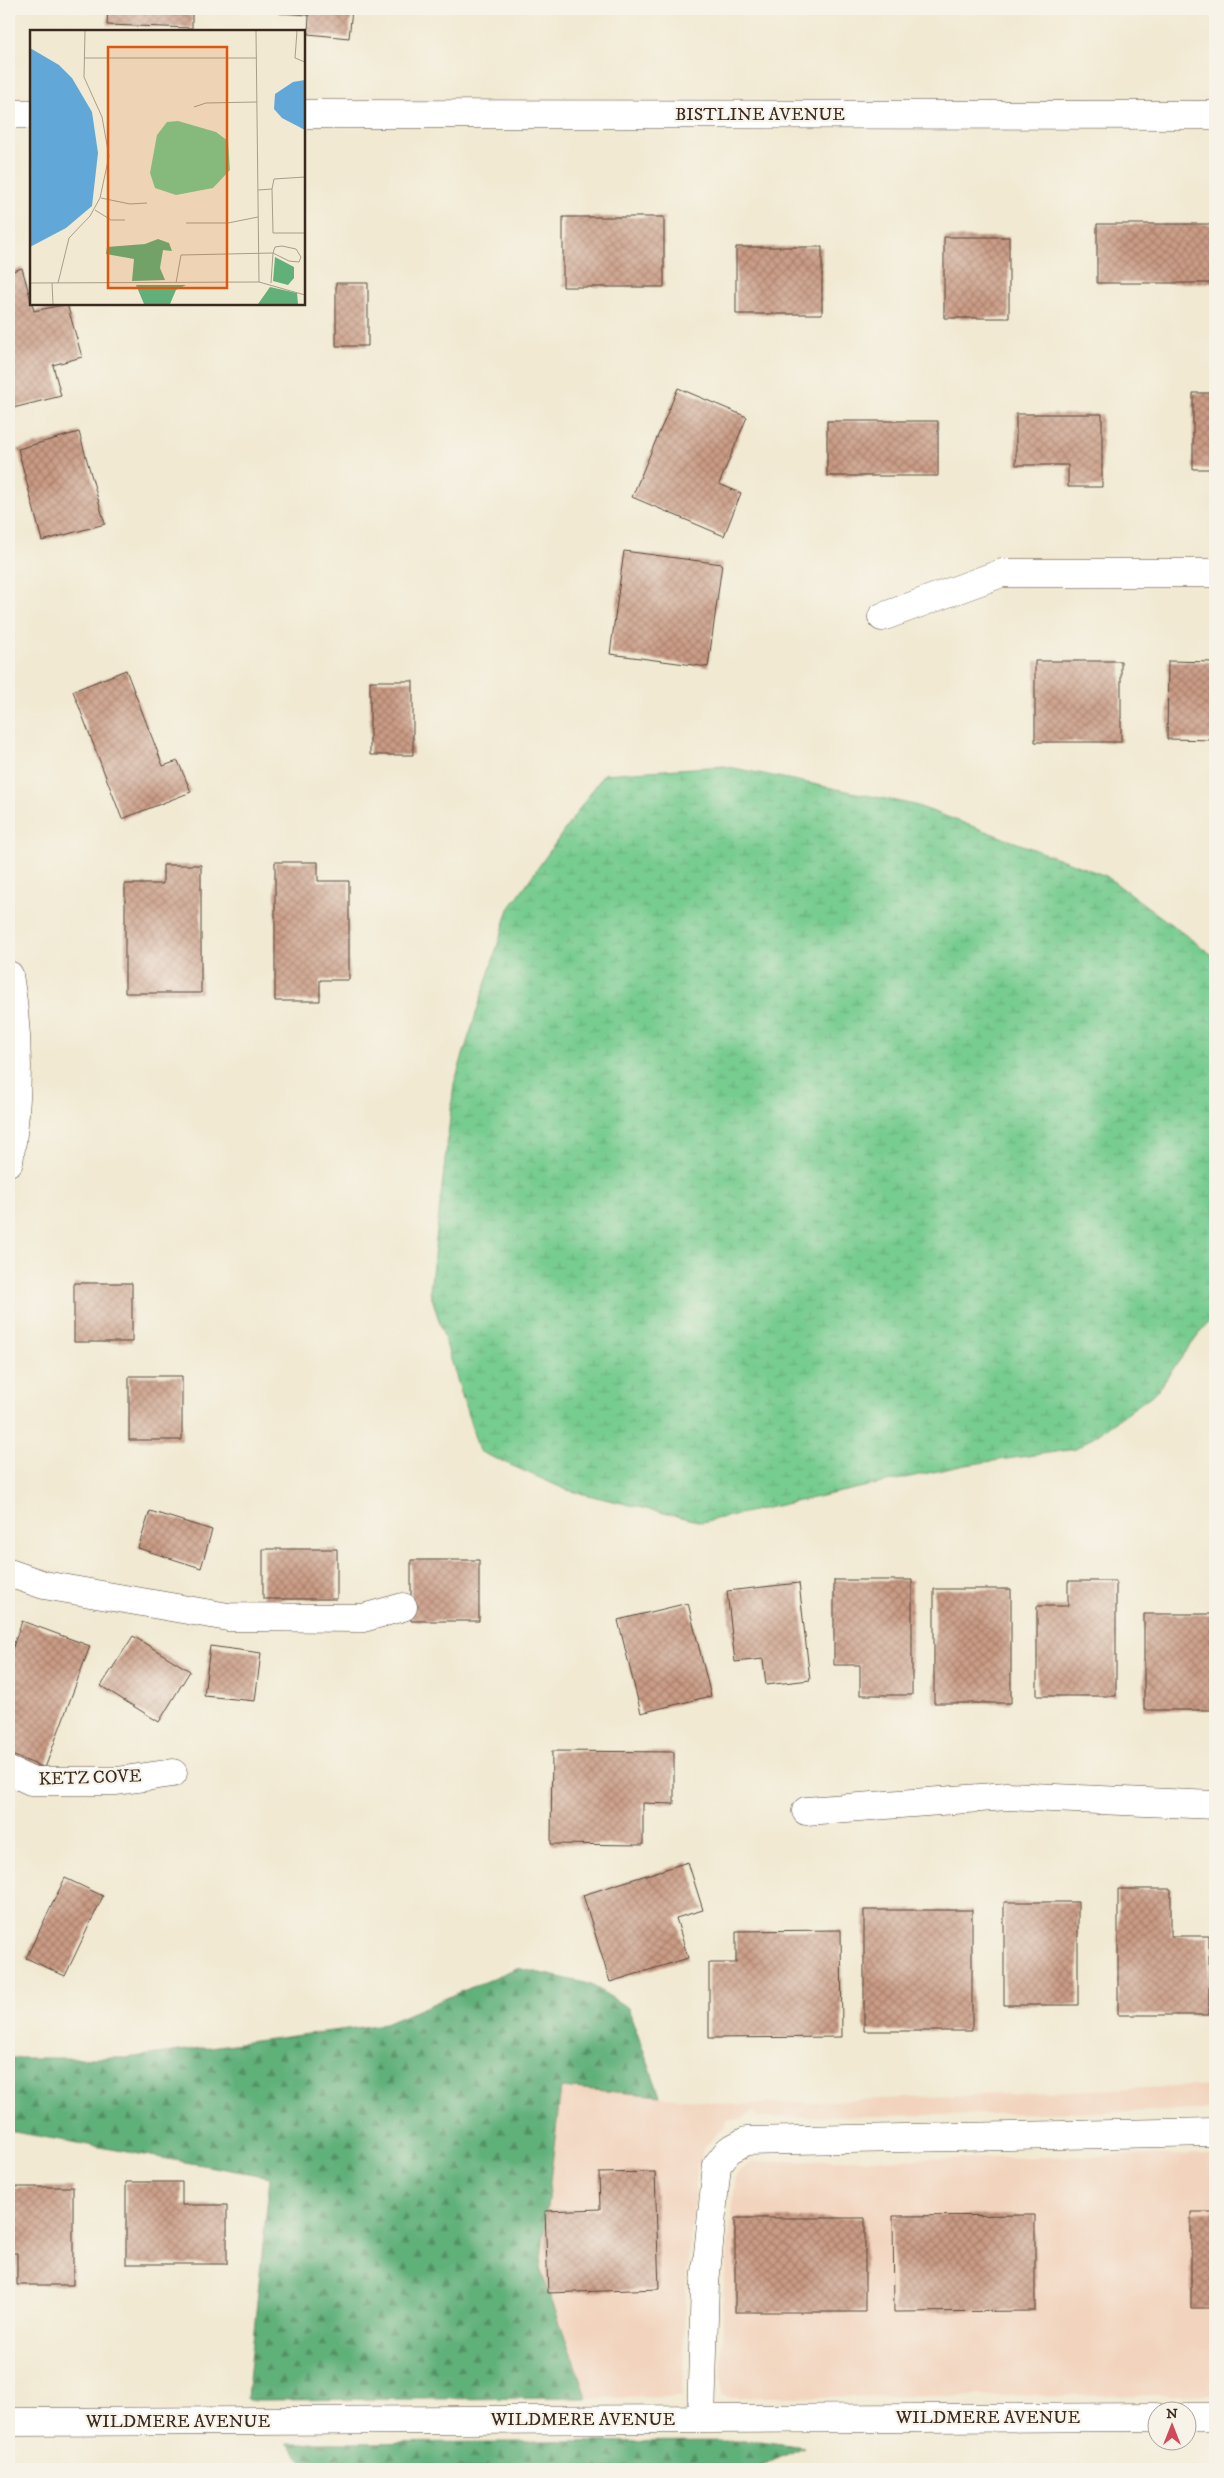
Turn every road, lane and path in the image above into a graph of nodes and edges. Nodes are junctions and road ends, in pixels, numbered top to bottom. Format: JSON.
{"nodes":[{"id":1,"x":9,"y":114,"type":"edge"},
{"id":2,"x":30,"y":114,"type":"edge"},
{"id":3,"x":305,"y":114,"type":"edge"},
{"id":4,"x":1215,"y":115,"type":"edge"},
{"id":5,"x":1215,"y":572,"type":"edge"},
{"id":6,"x":882,"y":617,"type":"dead end"},
{"id":7,"x":9,"y":975,"type":"edge"},
{"id":8,"x":9,"y":1162,"type":"edge"},
{"id":9,"x":9,"y":1573,"type":"edge"},
{"id":10,"x":404,"y":1607,"type":"dead end"},
{"id":11,"x":9,"y":1771,"type":"edge"},
{"id":12,"x":172,"y":1773,"type":"dead end"},
{"id":13,"x":1215,"y":1805,"type":"edge"},
{"id":14,"x":806,"y":1812,"type":"dead end"},
{"id":15,"x":1215,"y":2132,"type":"edge"},
{"id":16,"x":1146,"y":2417,"type":"edge"},
{"id":17,"x":1196,"y":2417,"type":"edge"},
{"id":18,"x":1215,"y":2417,"type":"edge"},
{"id":19,"x":701,"y":2419,"type":"junction"},
{"id":20,"x":9,"y":2422,"type":"edge"}],
"edges":[{"from":1,"to":2,"type":"street"},
{"from":3,"to":4,"type":"street","name":"BISTLINE AVENUE"},
{"from":5,"to":6,"type":"street"},
{"from":7,"to":8,"type":"street"},
{"from":9,"to":10,"type":"street"},
{"from":11,"to":12,"type":"street","name":"KETZ COVE"},
{"from":13,"to":14,"type":"street"},
{"from":15,"to":19,"type":"street"},
{"from":16,"to":19,"type":"street","name":"WILDMERE AVENUE"},
{"from":17,"to":18,"type":"street"},
{"from":19,"to":20,"type":"street","name":"WILDMERE AVENUE"}]}
